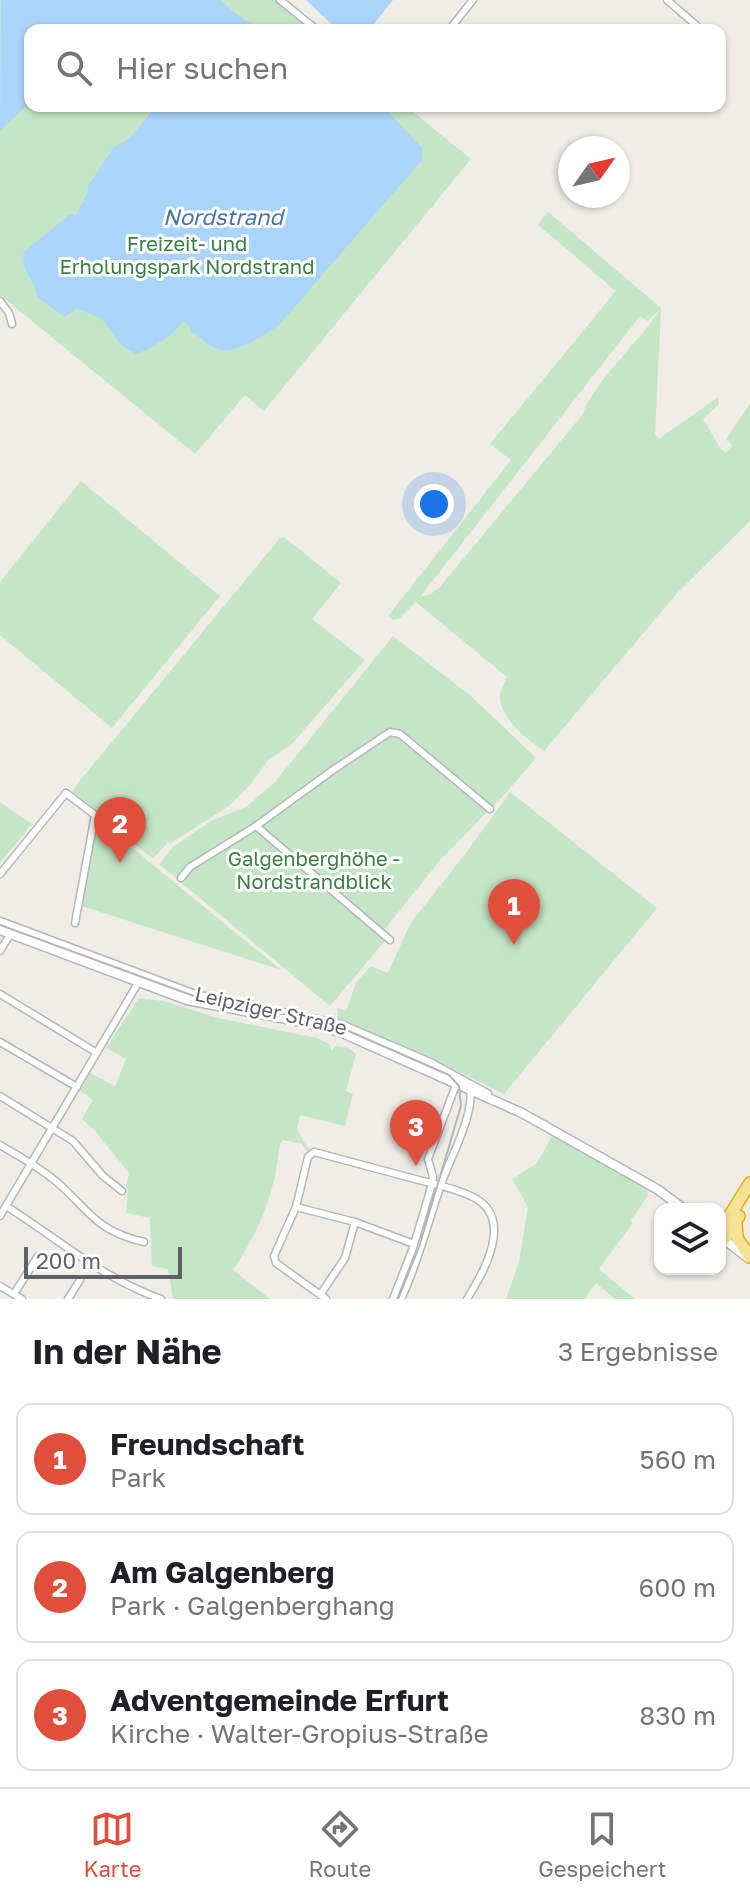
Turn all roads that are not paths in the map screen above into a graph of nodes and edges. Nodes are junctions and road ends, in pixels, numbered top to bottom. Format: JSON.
{"nodes":[{"id":1,"x":280,"y":0,"type":"edge"},
{"id":2,"x":473,"y":0,"type":"edge"},
{"id":3,"x":667,"y":0,"type":"edge"},
{"id":4,"x":310,"y":24,"type":"edge"},
{"id":5,"x":454,"y":24,"type":"edge"},
{"id":6,"x":695,"y":24,"type":"edge"},
{"id":7,"x":0,"y":301,"type":"edge"},
{"id":8,"x":12,"y":324,"type":"dead end"},
{"id":9,"x":490,"y":809,"type":"dead end"},
{"id":10,"x":256,"y":826,"type":"junction"},
{"id":11,"x":0,"y":874,"type":"edge"},
{"id":12,"x":181,"y":878,"type":"dead end"},
{"id":13,"x":0,"y":922,"type":"edge"},
{"id":14,"x":75,"y":923,"type":"dead end"},
{"id":15,"x":12,"y":929,"type":"junction"},
{"id":16,"x":0,"y":930,"type":"edge"},
{"id":17,"x":390,"y":940,"type":"dead end"},
{"id":18,"x":0,"y":951,"type":"edge"},
{"id":19,"x":141,"y":978,"type":"junction"},
{"id":20,"x":0,"y":994,"type":"edge"},
{"id":21,"x":0,"y":1042,"type":"edge"},
{"id":22,"x":96,"y":1055,"type":"junction"},
{"id":23,"x":455,"y":1084,"type":"junction"},
{"id":24,"x":468,"y":1085,"type":"junction"},
{"id":25,"x":77,"y":1087,"type":"junction"},
{"id":26,"x":0,"y":1096,"type":"edge"},
{"id":27,"x":53,"y":1127,"type":"junction"},
{"id":28,"x":0,"y":1145,"type":"edge"},
{"id":29,"x":31,"y":1164,"type":"junction"},
{"id":30,"x":750,"y":1183,"type":"edge"},
{"id":31,"x":432,"y":1184,"type":"junction"},
{"id":32,"x":441,"y":1186,"type":"junction"},
{"id":33,"x":122,"y":1191,"type":"dead end"},
{"id":34,"x":750,"y":1197,"type":"edge"},
{"id":35,"x":676,"y":1203,"type":"edge"},
{"id":36,"x":6,"y":1206,"type":"junction"},
{"id":37,"x":296,"y":1207,"type":"junction"},
{"id":38,"x":0,"y":1215,"type":"edge"},
{"id":39,"x":736,"y":1221,"type":"junction"},
{"id":40,"x":355,"y":1222,"type":"junction"},
{"id":41,"x":726,"y":1226,"type":"edge"},
{"id":42,"x":726,"y":1230,"type":"edge"},
{"id":43,"x":726,"y":1239,"type":"edge"},
{"id":44,"x":144,"y":1242,"type":"dead end"},
{"id":45,"x":414,"y":1244,"type":"junction"},
{"id":46,"x":38,"y":1256,"type":"dead end"},
{"id":47,"x":750,"y":1258,"type":"edge"},
{"id":48,"x":80,"y":1280,"type":"dead end"},
{"id":49,"x":0,"y":1286,"type":"edge"},
{"id":50,"x":14,"y":1294,"type":"junction"},
{"id":51,"x":323,"y":1297,"type":"edge"},
{"id":52,"x":22,"y":1299,"type":"edge"},
{"id":53,"x":68,"y":1299,"type":"edge"},
{"id":54,"x":161,"y":1299,"type":"edge"},
{"id":55,"x":393,"y":1299,"type":"edge"},
{"id":56,"x":401,"y":1299,"type":"edge"},
{"id":57,"x":467,"y":1299,"type":"edge"}],
"edges":[{"from":1,"to":4,"type":"street"},
{"from":2,"to":5,"type":"street"},
{"from":3,"to":6,"type":"street"},
{"from":7,"to":8,"type":"street"},
{"from":9,"to":10,"type":"street"},
{"from":10,"to":12,"type":"street"},
{"from":10,"to":17,"type":"street"},
{"from":11,"to":14,"type":"street"},
{"from":13,"to":15,"type":"main road","name":"Leipziger Straße"},
{"from":15,"to":16,"type":"main road","name":"Leipziger Straße"},
{"from":15,"to":18,"type":"street"},
{"from":15,"to":19,"type":"main road","name":"Leipziger Straße"},
{"from":19,"to":22,"type":"street"},
{"from":19,"to":23,"type":"main road","name":"Leipziger Straße"},
{"from":19,"to":24,"type":"main road","name":"Leipziger Straße"},
{"from":20,"to":22,"type":"street"},
{"from":21,"to":25,"type":"street"},
{"from":22,"to":25,"type":"street"},
{"from":23,"to":24,"type":"main road","name":"Leipziger Straße"},
{"from":23,"to":24,"type":"street"},
{"from":23,"to":31,"type":"street"},
{"from":24,"to":32,"type":"street"},
{"from":24,"to":35,"type":"main road","name":"Leipziger Straße"},
{"from":25,"to":27,"type":"street"},
{"from":26,"to":27,"type":"street"},
{"from":27,"to":29,"type":"street"},
{"from":27,"to":33,"type":"street"},
{"from":28,"to":29,"type":"street"},
{"from":29,"to":36,"type":"street"},
{"from":29,"to":44,"type":"street"},
{"from":30,"to":41,"type":"highway"},
{"from":31,"to":32,"type":"street"},
{"from":31,"to":37,"type":"street"},
{"from":31,"to":45,"type":"street"},
{"from":32,"to":56,"type":"street"},
{"from":32,"to":57,"type":"street"},
{"from":34,"to":39,"type":"highway"},
{"from":36,"to":38,"type":"street"},
{"from":36,"to":54,"type":"street"},
{"from":37,"to":40,"type":"street"},
{"from":37,"to":51,"type":"street"},
{"from":39,"to":42,"type":"highway"},
{"from":39,"to":47,"type":"highway"},
{"from":40,"to":45,"type":"street"},
{"from":40,"to":51,"type":"street"},
{"from":43,"to":47,"type":"main road"},
{"from":45,"to":55,"type":"street"},
{"from":46,"to":50,"type":"street"},
{"from":48,"to":53,"type":"street"},
{"from":49,"to":50,"type":"street"},
{"from":50,"to":52,"type":"street"}]}
